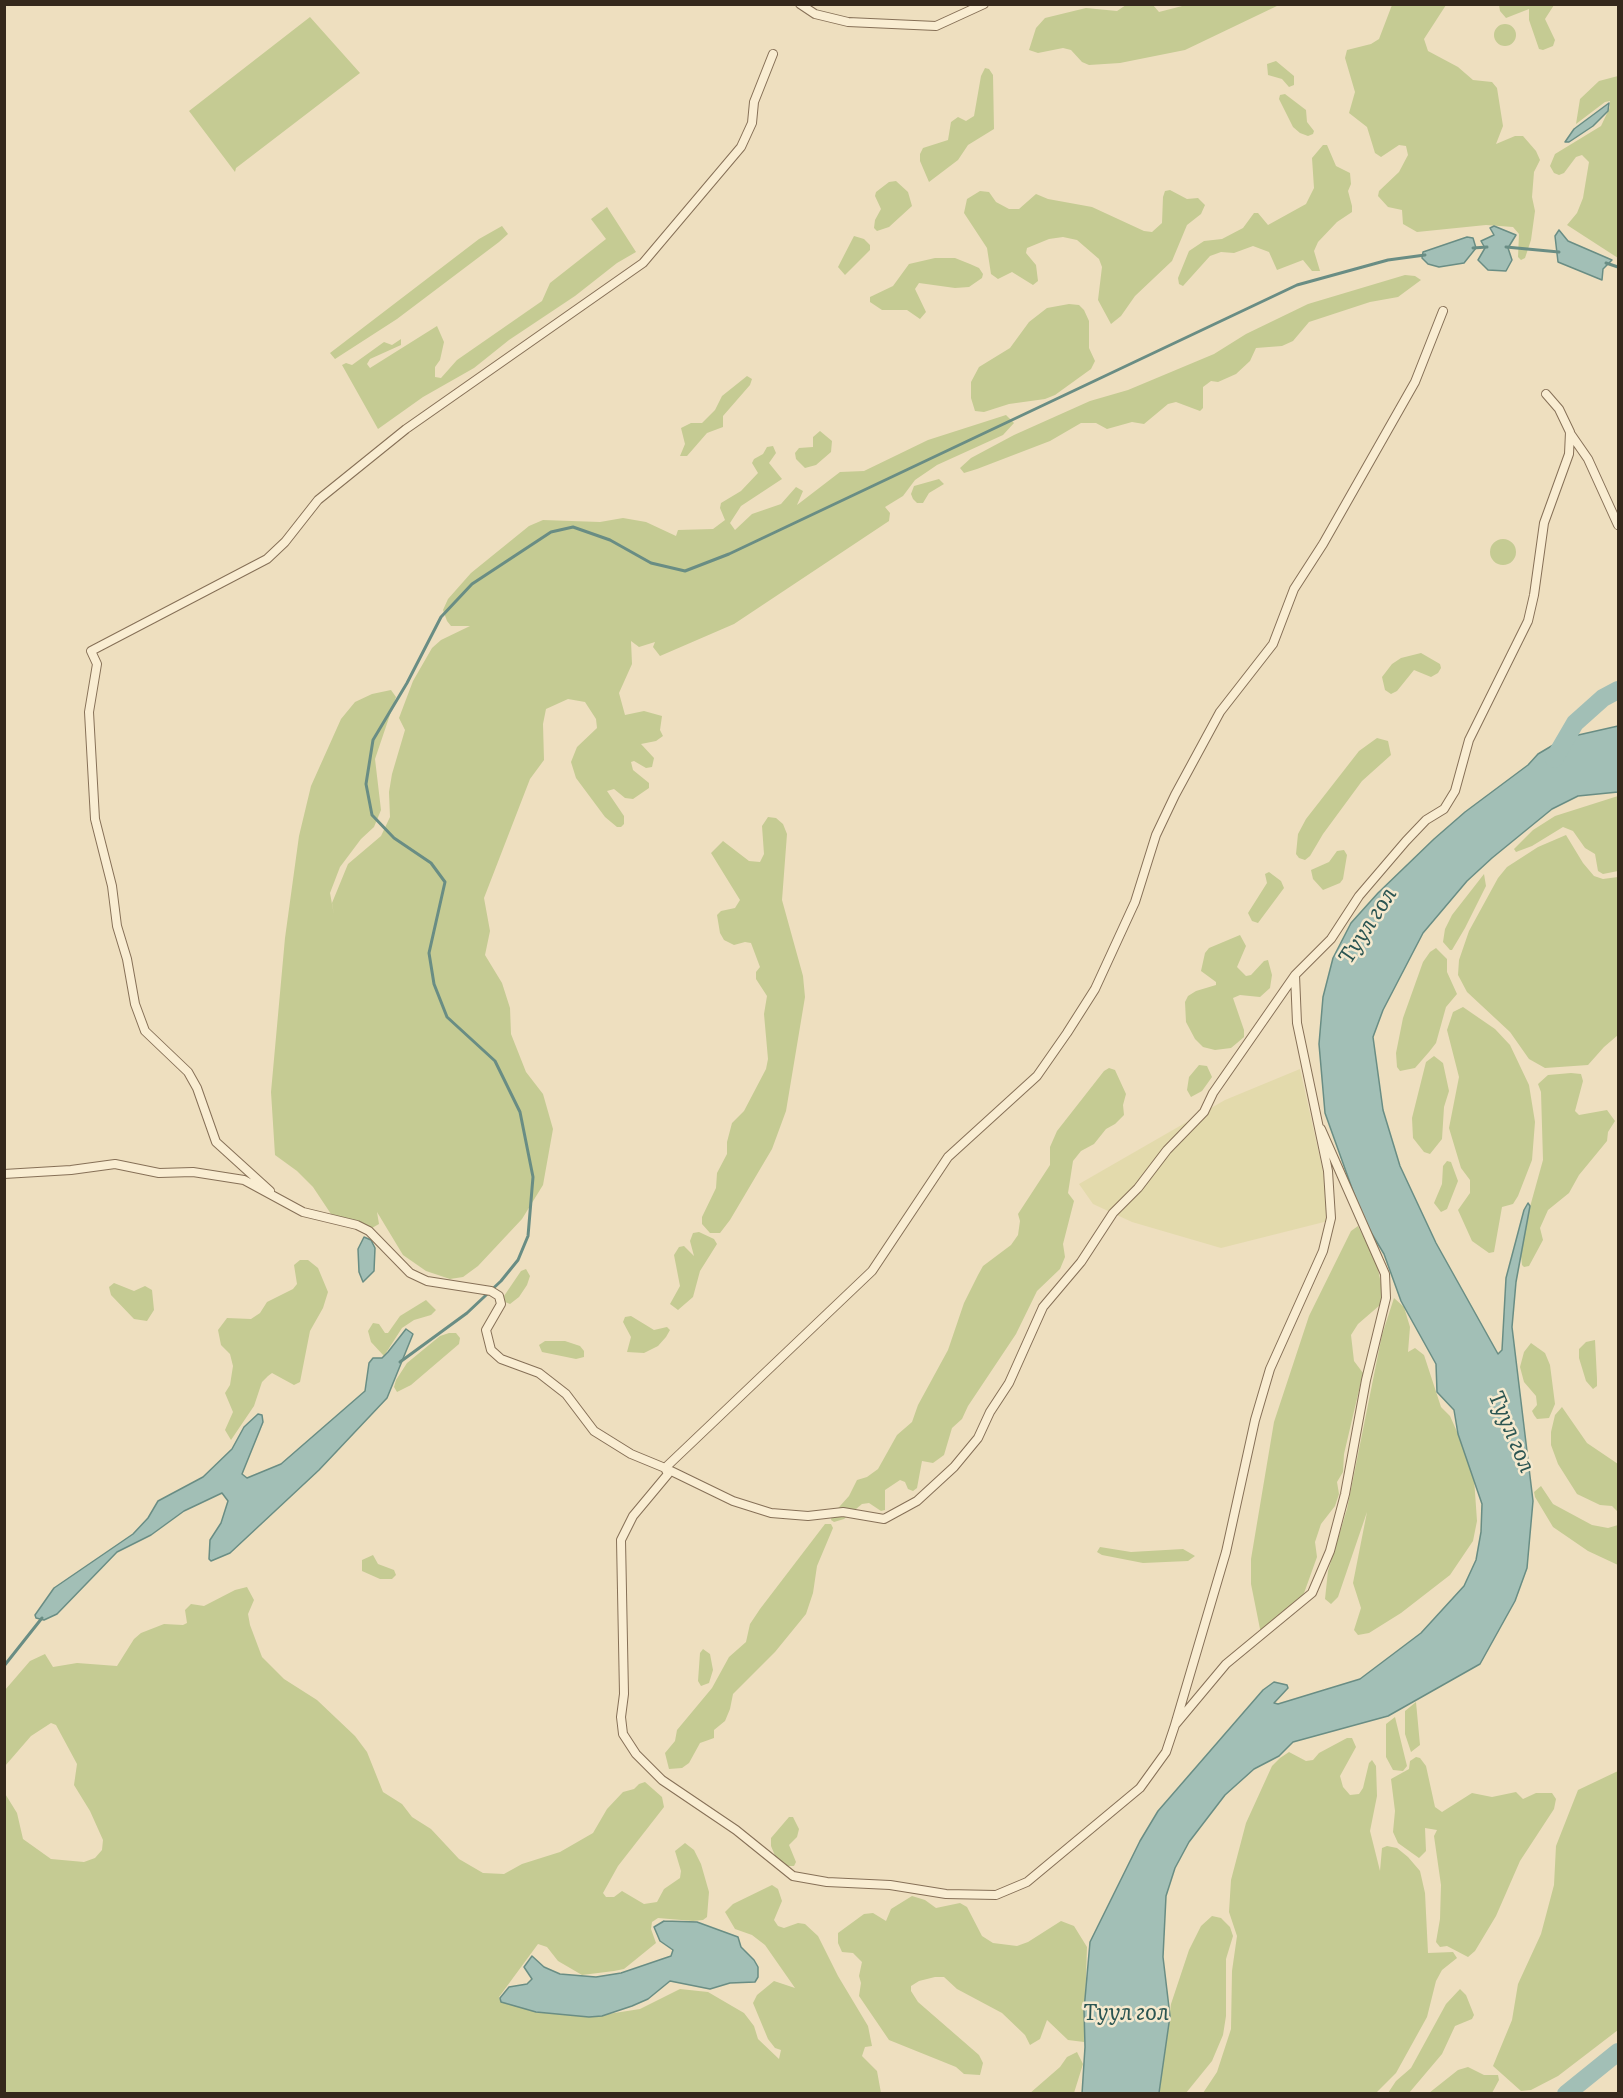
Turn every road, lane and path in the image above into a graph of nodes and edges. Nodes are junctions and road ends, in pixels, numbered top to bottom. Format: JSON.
{"nodes":[{"id":1,"x":800,"y":4,"type":"edge"},
{"id":2,"x":984,"y":4,"type":"edge"},
{"id":3,"x":773,"y":54,"type":"dead end"},
{"id":4,"x":1443,"y":312,"type":"dead end"},
{"id":5,"x":1545,"y":394,"type":"dead end"},
{"id":6,"x":1570,"y":432,"type":"junction"},
{"id":7,"x":1618,"y":525,"type":"edge"},
{"id":8,"x":1294,"y":975,"type":"junction"},
{"id":9,"x":1321,"y":1129,"type":"junction"},
{"id":10,"x":4,"y":1174,"type":"edge"},
{"id":11,"x":277,"y":1198,"type":"junction"},
{"id":12,"x":665,"y":1468,"type":"junction"},
{"id":13,"x":1174,"y":1725,"type":"junction"}],
"edges":[{"from":1,"to":2,"type":"street"},
{"from":3,"to":11,"type":"street"},
{"from":4,"to":12,"type":"street"},
{"from":5,"to":6,"type":"street"},
{"from":6,"to":7,"type":"street"},
{"from":6,"to":8,"type":"street"},
{"from":8,"to":9,"type":"street"},
{"from":8,"to":12,"type":"street"},
{"from":9,"to":13,"type":"street"},
{"from":9,"to":13,"type":"street"},
{"from":10,"to":11,"type":"street"},
{"from":11,"to":12,"type":"street"},
{"from":12,"to":13,"type":"street"}]}
